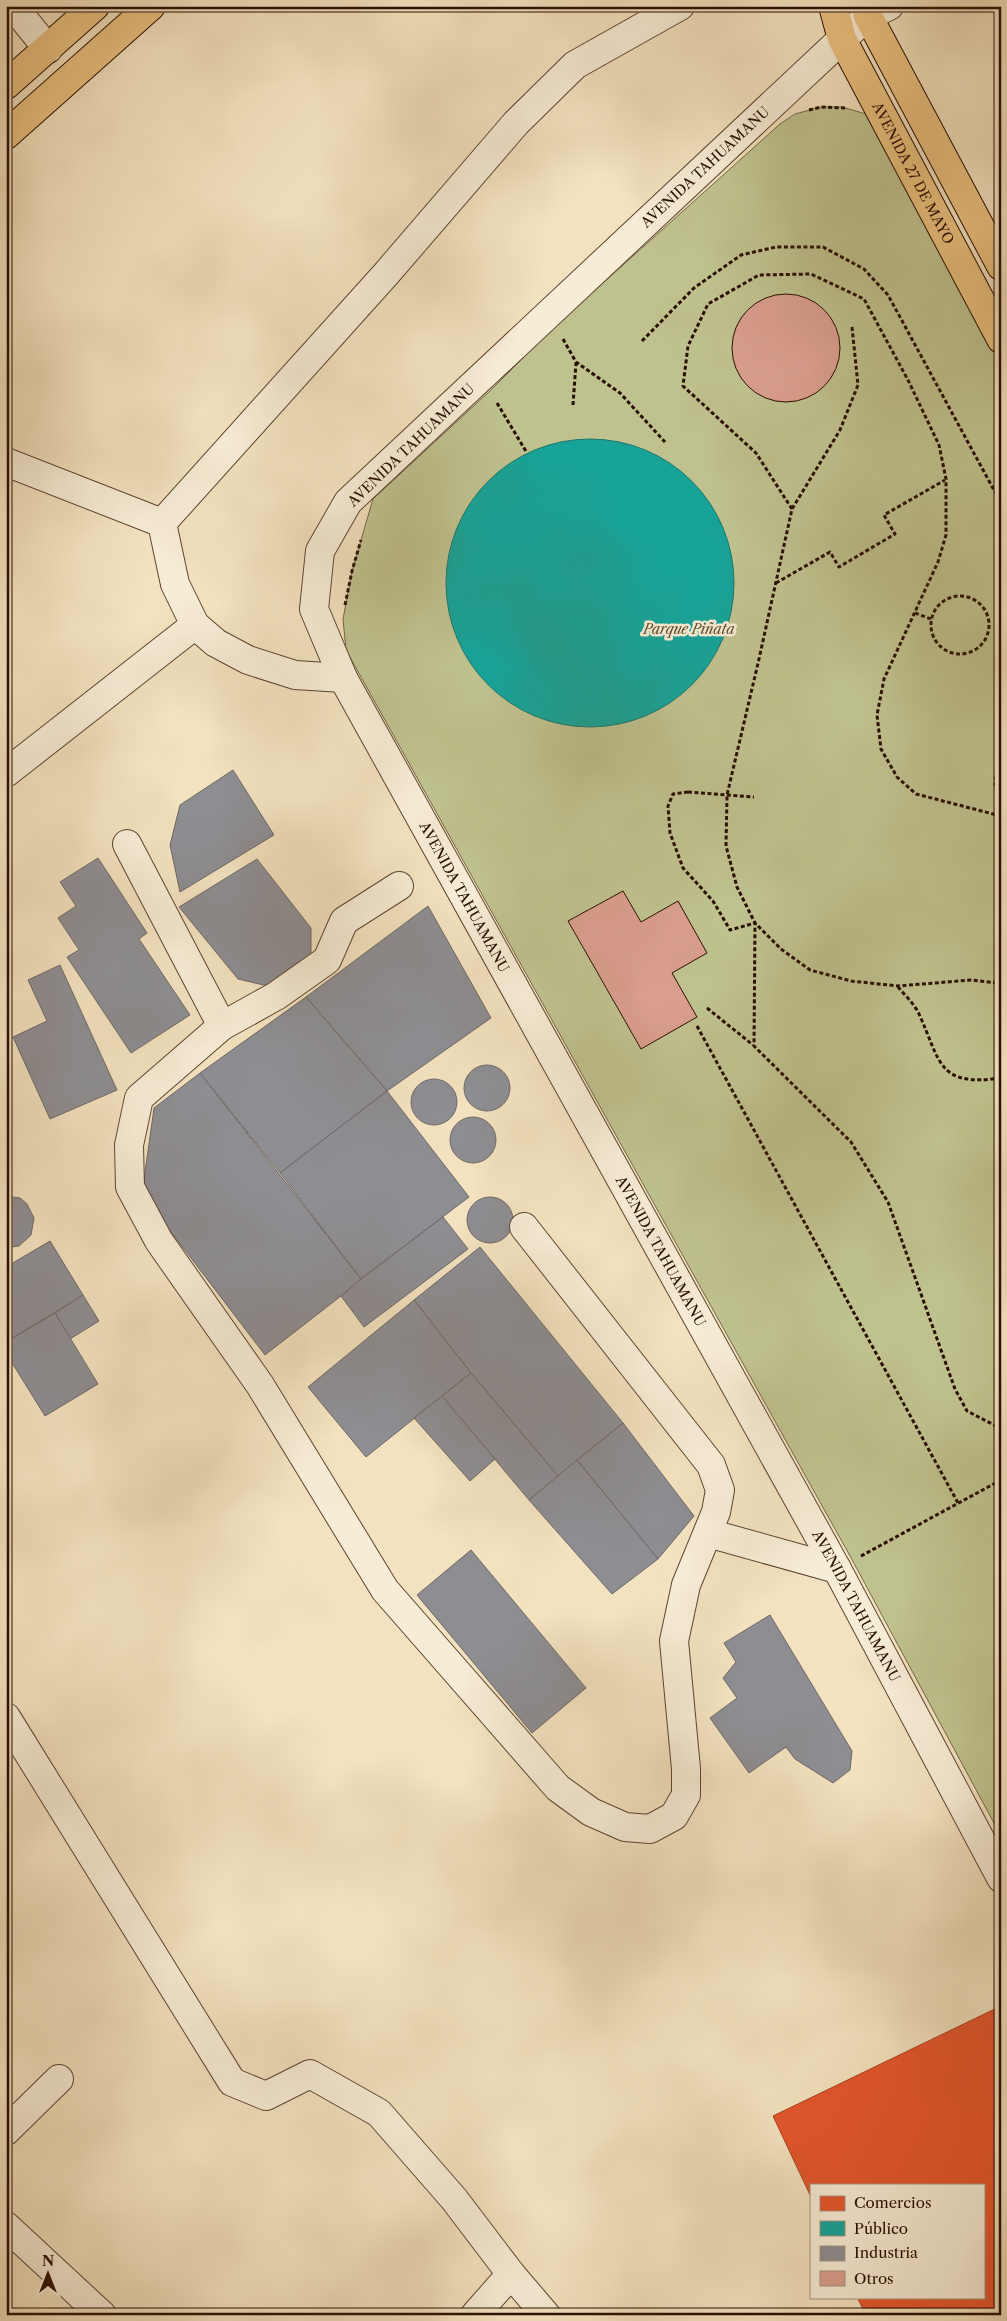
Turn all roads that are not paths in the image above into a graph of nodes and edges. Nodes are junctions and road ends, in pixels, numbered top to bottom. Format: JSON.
{"nodes":[{"id":1,"x":13,"y":6,"type":"edge"},
{"id":2,"x":95,"y":6,"type":"edge"},
{"id":3,"x":150,"y":6,"type":"edge"},
{"id":4,"x":680,"y":6,"type":"edge"},
{"id":5,"x":832,"y":6,"type":"edge"},
{"id":6,"x":875,"y":10,"type":"edge"},
{"id":7,"x":842,"y":39,"type":"junction"},
{"id":8,"x":48,"y":48,"type":"junction"},
{"id":9,"x":6,"y":85,"type":"edge"},
{"id":10,"x":6,"y":135,"type":"edge"},
{"id":11,"x":1001,"y":266,"type":"edge"},
{"id":12,"x":1001,"y":339,"type":"edge"},
{"id":13,"x":6,"y":462,"type":"edge"},
{"id":14,"x":162,"y":523,"type":"junction"},
{"id":15,"x":195,"y":625,"type":"junction"},
{"id":16,"x":343,"y":678,"type":"junction"},
{"id":17,"x":6,"y":773,"type":"edge"},
{"id":18,"x":127,"y":844,"type":"dead end"},
{"id":19,"x":399,"y":886,"type":"dead end"},
{"id":20,"x":222,"y":1026,"type":"junction"},
{"id":21,"x":524,"y":1227,"type":"dead end"},
{"id":22,"x":708,"y":1533,"type":"junction"},
{"id":23,"x":837,"y":1569,"type":"junction"},
{"id":24,"x":10,"y":1731,"type":"edge"},
{"id":25,"x":1001,"y":1878,"type":"edge"},
{"id":26,"x":59,"y":2079,"type":"dead end"},
{"id":27,"x":6,"y":2131,"type":"edge"},
{"id":28,"x":6,"y":2226,"type":"edge"},
{"id":29,"x":511,"y":2274,"type":"junction"},
{"id":30,"x":102,"y":2315,"type":"edge"},
{"id":31,"x":475,"y":2315,"type":"edge"},
{"id":32,"x":546,"y":2315,"type":"edge"}],
"edges":[{"from":1,"to":8,"type":"street"},
{"from":2,"to":8,"type":"main road"},
{"from":3,"to":10,"type":"main road"},
{"from":4,"to":14,"type":"street"},
{"from":5,"to":7,"type":"main road","name":"AVENIDA 27 DE MAYO"},
{"from":6,"to":7,"type":"street","name":"AVENIDA TAHUAMANU"},
{"from":6,"to":11,"type":"main road"},
{"from":7,"to":12,"type":"main road","name":"AVENIDA 27 DE MAYO"},
{"from":7,"to":16,"type":"street","name":"AVENIDA TAHUAMANU"},
{"from":8,"to":9,"type":"main road"},
{"from":13,"to":14,"type":"street"},
{"from":14,"to":15,"type":"street"},
{"from":15,"to":16,"type":"street"},
{"from":15,"to":17,"type":"street"},
{"from":16,"to":23,"type":"street","name":"AVENIDA TAHUAMANU"},
{"from":18,"to":20,"type":"street"},
{"from":19,"to":20,"type":"street"},
{"from":20,"to":22,"type":"street"},
{"from":21,"to":22,"type":"street"},
{"from":22,"to":23,"type":"street"},
{"from":23,"to":25,"type":"street","name":"AVENIDA TAHUAMANU"},
{"from":24,"to":29,"type":"street"},
{"from":26,"to":27,"type":"street"},
{"from":28,"to":30,"type":"street"},
{"from":29,"to":31,"type":"street"},
{"from":29,"to":32,"type":"street"}]}
